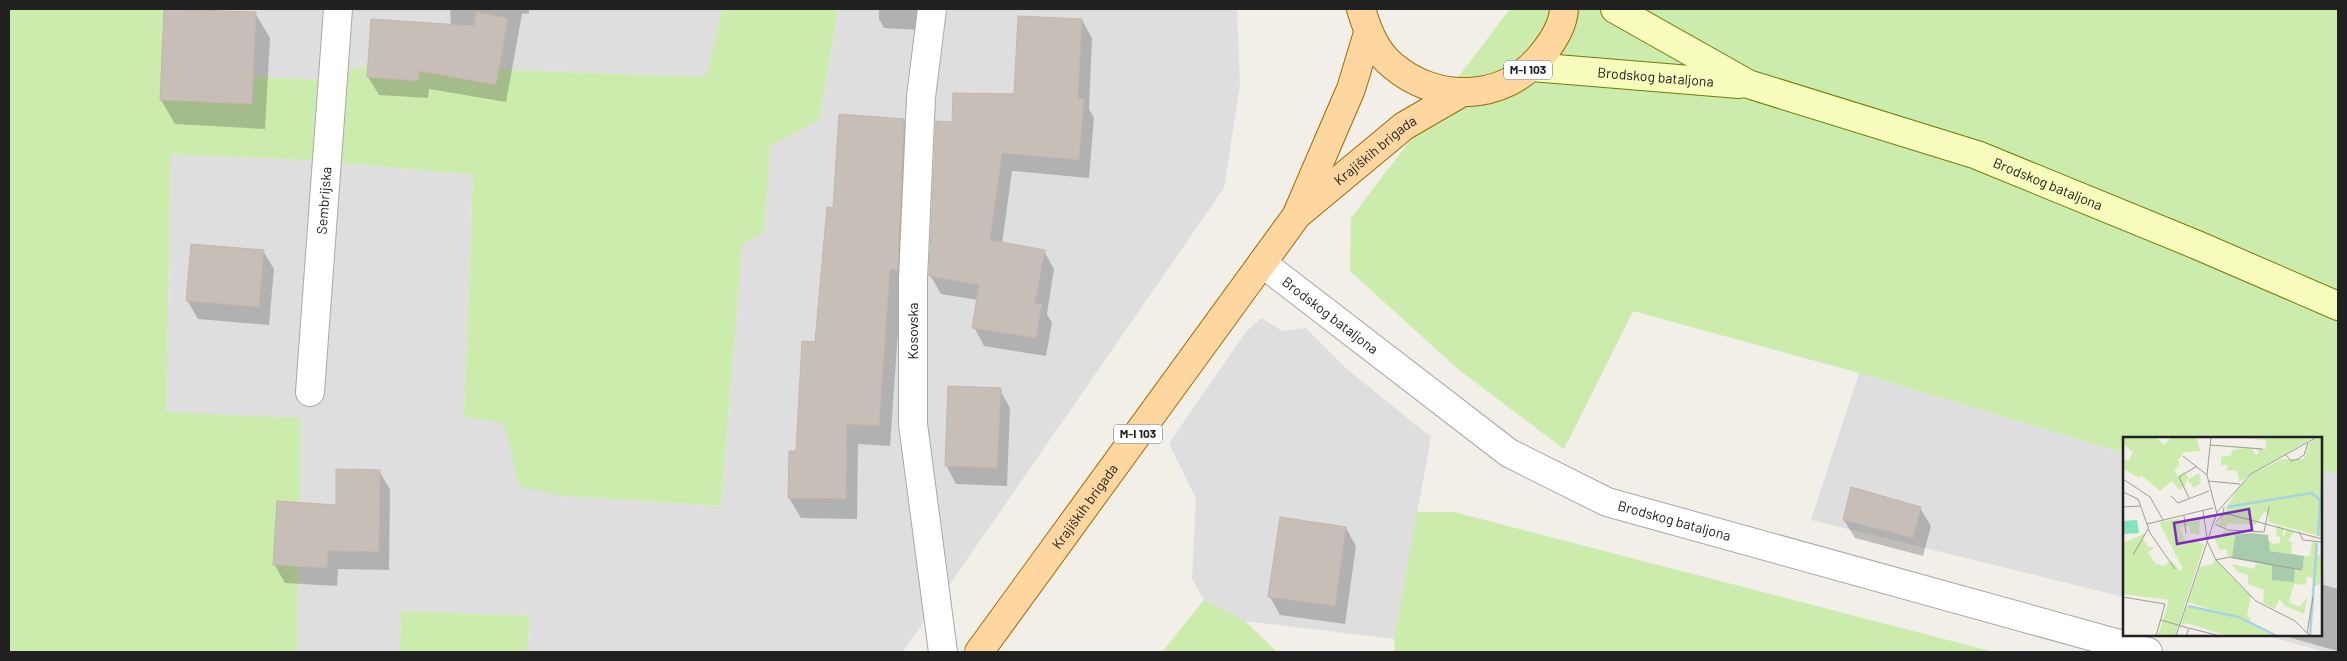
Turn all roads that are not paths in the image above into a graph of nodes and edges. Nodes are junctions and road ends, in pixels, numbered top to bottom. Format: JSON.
{"nodes":[{"id":1,"x":338,"y":9,"type":"edge"},
{"id":2,"x":932,"y":9,"type":"edge"},
{"id":3,"x":1564,"y":9,"type":"edge"},
{"id":4,"x":1615,"y":9,"type":"edge"},
{"id":5,"x":1365,"y":21,"type":"edge"},
{"id":6,"x":1532,"y":67,"type":"junction"},
{"id":7,"x":1748,"y":84,"type":"junction"},
{"id":8,"x":1461,"y":93,"type":"junction"},
{"id":9,"x":1297,"y":216,"type":"junction"},
{"id":10,"x":1262,"y":263,"type":"junction"},
{"id":11,"x":2338,"y":306,"type":"edge"},
{"id":12,"x":310,"y":392,"type":"dead end"},
{"id":13,"x":944,"y":652,"type":"edge"},
{"id":14,"x":979,"y":652,"type":"edge"},
{"id":15,"x":2148,"y":652,"type":"edge"}],
"edges":[{"from":1,"to":12,"type":"street","name":"Sembrijska"},
{"from":2,"to":13,"type":"street","name":"Kosovska"},
{"from":3,"to":6,"type":"main road","number":"M-I 103"},
{"from":4,"to":7,"type":"street","name":"Brodskog bataljona"},
{"from":5,"to":8,"type":"main road","number":"M-I 103"},
{"from":5,"to":9,"type":"main road","name":"Krajiških brigada","number":"M-I 103"},
{"from":6,"to":7,"type":"street","name":"Brodskog bataljona"},
{"from":6,"to":8,"type":"main road","number":"M-I 103"},
{"from":7,"to":11,"type":"street","name":"Brodskog bataljona"},
{"from":8,"to":9,"type":"main road","name":"Krajiških brigada","number":"M-I 103"},
{"from":9,"to":10,"type":"main road","name":"Krajiških brigada","number":"M-I 103"},
{"from":10,"to":14,"type":"main road","name":"Krajiških brigada","number":"M-I 103"},
{"from":10,"to":15,"type":"street","name":"Brodskog bataljona"}]}
